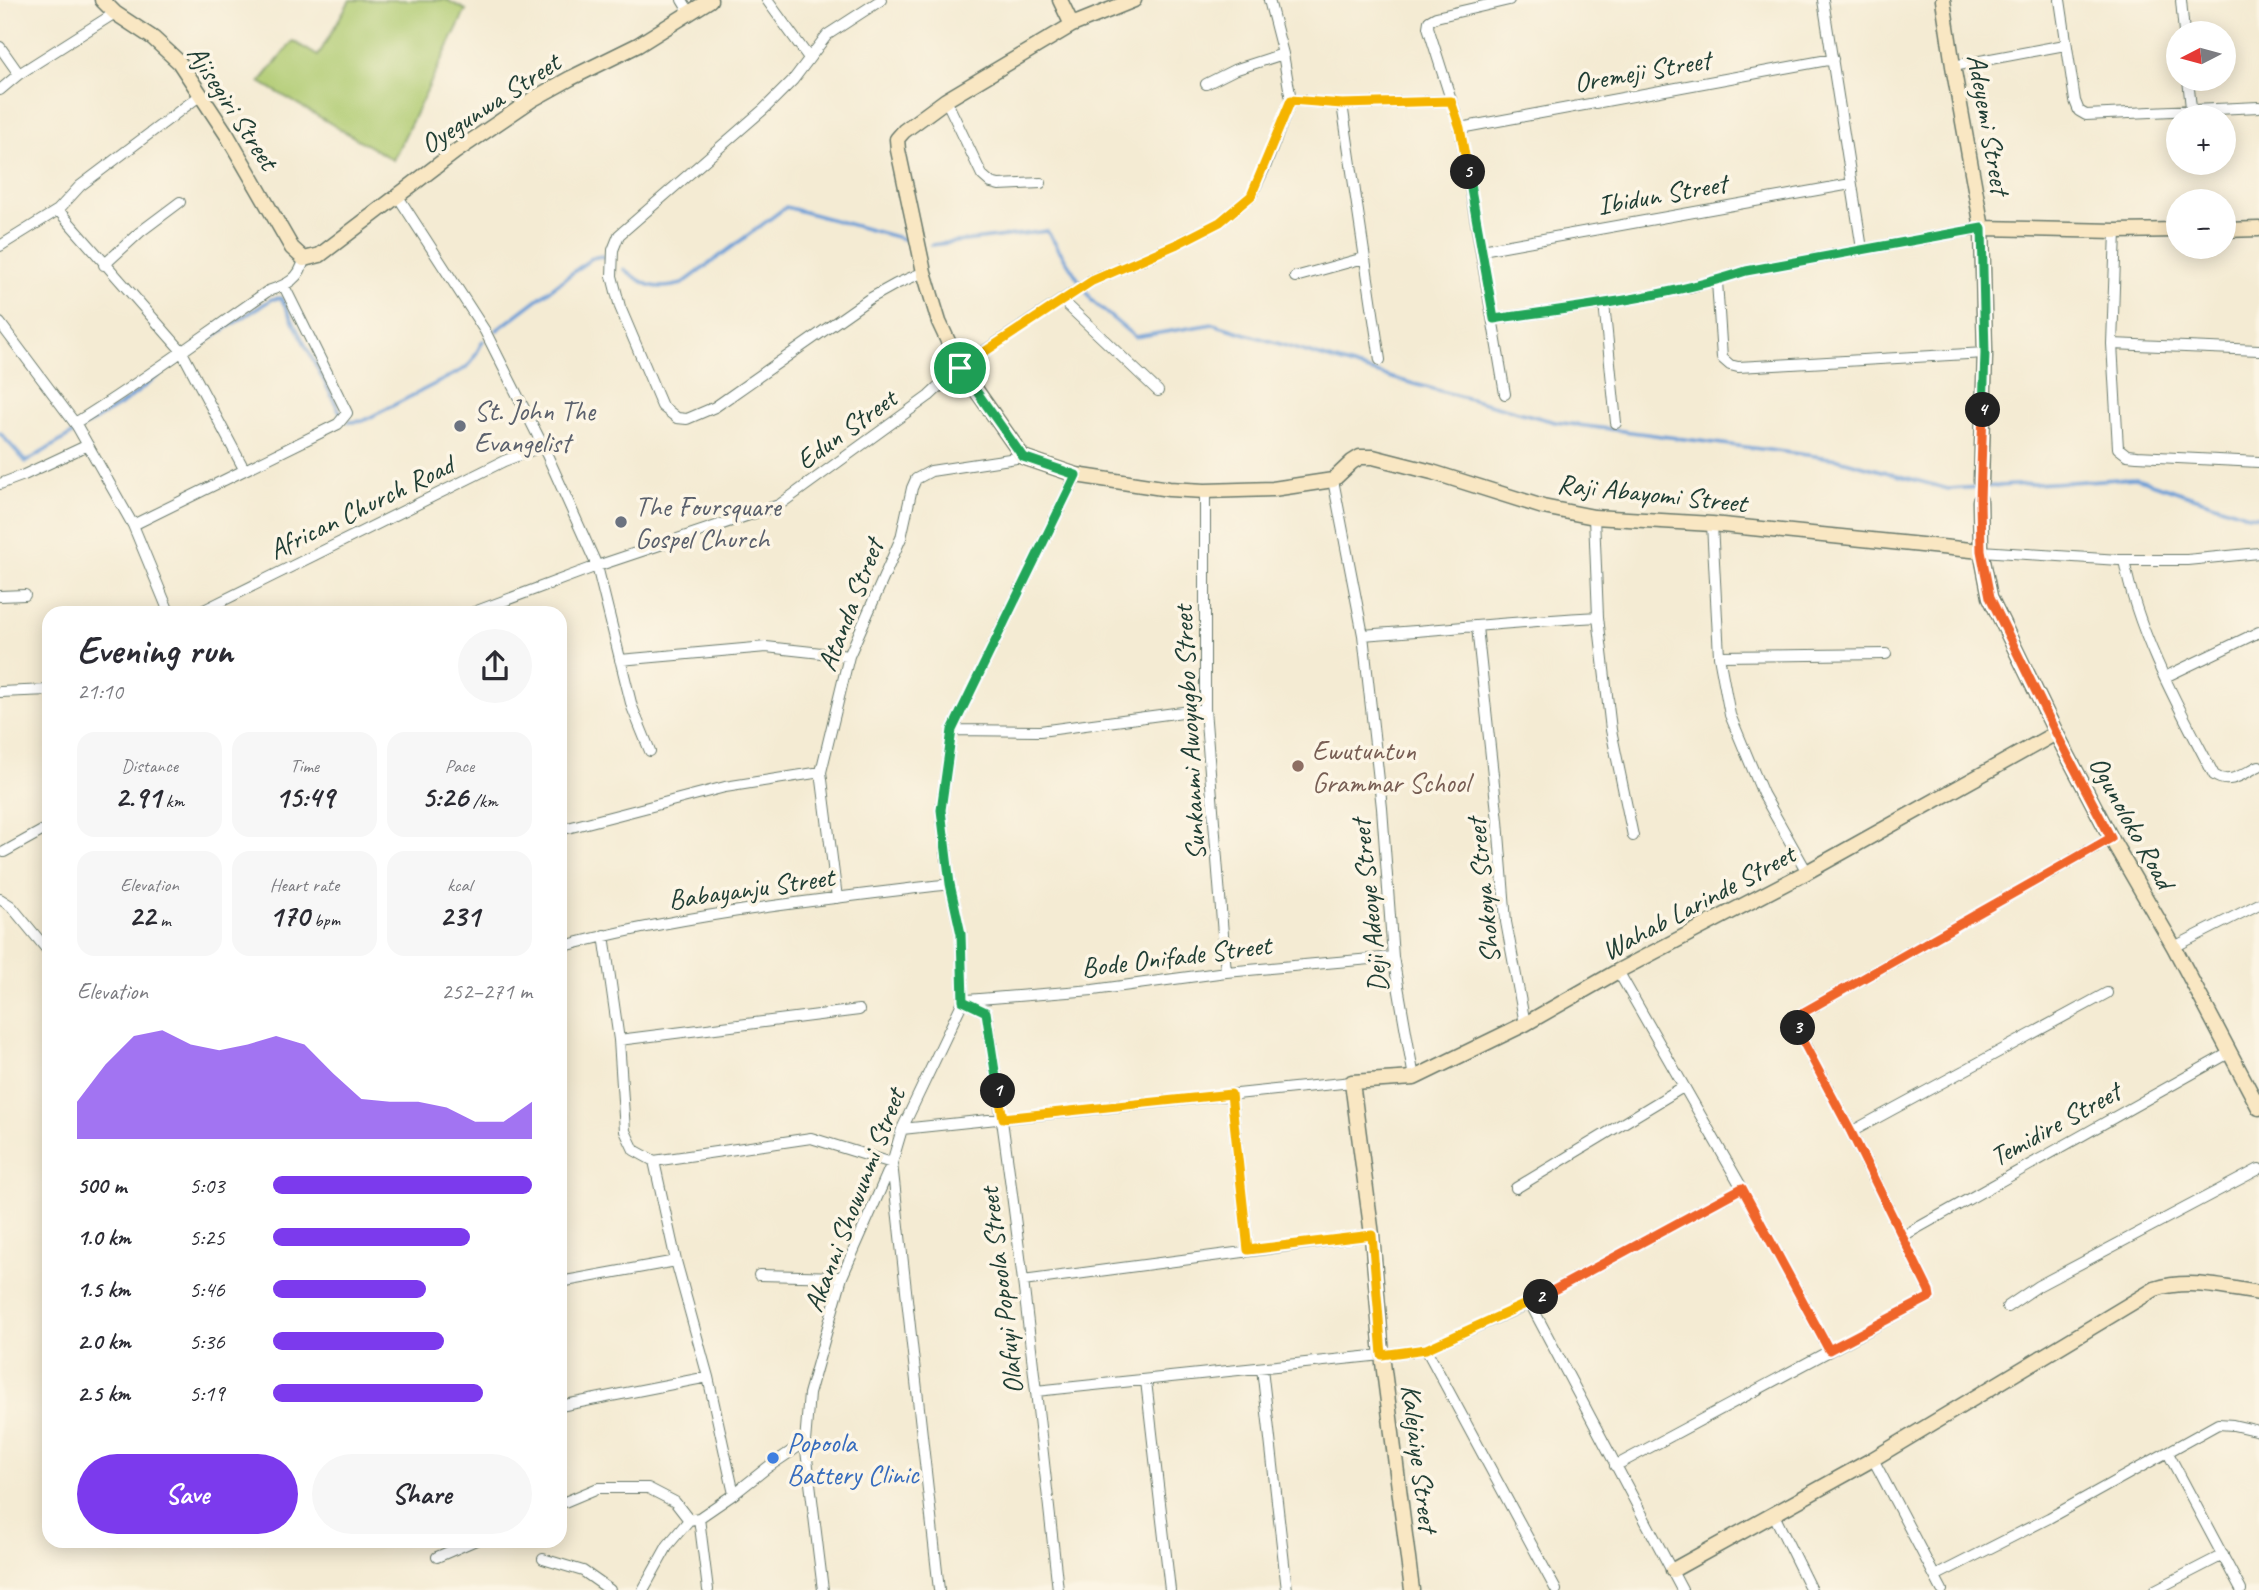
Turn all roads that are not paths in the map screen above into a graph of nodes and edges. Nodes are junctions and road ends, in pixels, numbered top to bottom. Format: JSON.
{"nodes":[{"id":1,"x":102,"y":0,"type":"edge"},
{"id":2,"x":710,"y":0,"type":"edge"},
{"id":3,"x":767,"y":0,"type":"edge"},
{"id":4,"x":881,"y":0,"type":"edge"},
{"id":5,"x":1060,"y":0,"type":"edge"},
{"id":6,"x":1133,"y":0,"type":"edge"},
{"id":7,"x":1269,"y":0,"type":"edge"},
{"id":8,"x":1509,"y":0,"type":"edge"},
{"id":9,"x":1823,"y":0,"type":"edge"},
{"id":10,"x":1943,"y":0,"type":"edge"},
{"id":11,"x":2060,"y":0,"type":"edge"},
{"id":12,"x":2180,"y":0,"type":"edge"},
{"id":13,"x":686,"y":6,"type":"edge"},
{"id":14,"x":115,"y":13,"type":"junction"},
{"id":15,"x":2183,"y":21,"type":"edge"},
{"id":16,"x":1072,"y":25,"type":"junction"},
{"id":17,"x":2065,"y":45,"type":"junction"},
{"id":18,"x":0,"y":47,"type":"edge"},
{"id":19,"x":1283,"y":54,"type":"junction"},
{"id":20,"x":809,"y":58,"type":"junction"},
{"id":21,"x":1833,"y":59,"type":"junction"},
{"id":22,"x":1953,"y":66,"type":"junction"},
{"id":23,"x":19,"y":74,"type":"junction"},
{"id":24,"x":1206,"y":84,"type":"dead end"},
{"id":25,"x":0,"y":90,"type":"edge"},
{"id":26,"x":202,"y":94,"type":"junction"},
{"id":27,"x":946,"y":100,"type":"junction"},
{"id":28,"x":1291,"y":100,"type":"junction"},
{"id":29,"x":1451,"y":101,"type":"junction"},
{"id":30,"x":1342,"y":104,"type":"junction"},
{"id":31,"x":2236,"y":107,"type":"edge"},
{"id":32,"x":2259,"y":107,"type":"edge"},
{"id":33,"x":2166,"y":110,"type":"edge"},
{"id":34,"x":1460,"y":128,"type":"junction"},
{"id":35,"x":1041,"y":183,"type":"dead end"},
{"id":36,"x":1851,"y":184,"type":"junction"},
{"id":37,"x":397,"y":195,"type":"junction"},
{"id":38,"x":180,"y":202,"type":"dead end"},
{"id":39,"x":58,"y":210,"type":"junction"},
{"id":40,"x":1982,"y":228,"type":"junction"},
{"id":41,"x":2259,"y":229,"type":"edge"},
{"id":42,"x":2166,"y":230,"type":"edge"},
{"id":43,"x":2236,"y":230,"type":"edge"},
{"id":44,"x":2116,"y":231,"type":"junction"},
{"id":45,"x":0,"y":246,"type":"edge"},
{"id":46,"x":1861,"y":248,"type":"junction"},
{"id":47,"x":1482,"y":250,"type":"junction"},
{"id":48,"x":304,"y":258,"type":"junction"},
{"id":49,"x":1364,"y":258,"type":"junction"},
{"id":50,"x":104,"y":265,"type":"junction"},
{"id":51,"x":923,"y":272,"type":"junction"},
{"id":52,"x":1295,"y":277,"type":"dead end"},
{"id":53,"x":1717,"y":281,"type":"junction"},
{"id":54,"x":284,"y":286,"type":"junction"},
{"id":55,"x":1062,"y":300,"type":"junction"},
{"id":56,"x":1604,"y":303,"type":"junction"},
{"id":57,"x":1494,"y":319,"type":"junction"},
{"id":58,"x":0,"y":323,"type":"edge"},
{"id":59,"x":2112,"y":344,"type":"junction"},
{"id":60,"x":181,"y":350,"type":"junction"},
{"id":61,"x":2259,"y":350,"type":"edge"},
{"id":62,"x":1985,"y":353,"type":"junction"},
{"id":63,"x":1380,"y":360,"type":"dead end"},
{"id":64,"x":960,"y":368,"type":"junction"},
{"id":65,"x":1158,"y":391,"type":"dead end"},
{"id":66,"x":1505,"y":394,"type":"dead end"},
{"id":67,"x":1616,"y":423,"type":"dead end"},
{"id":68,"x":78,"y":427,"type":"junction"},
{"id":69,"x":88,"y":445,"type":"junction"},
{"id":70,"x":543,"y":446,"type":"junction"},
{"id":71,"x":1023,"y":457,"type":"junction"},
{"id":72,"x":2259,"y":462,"type":"edge"},
{"id":73,"x":244,"y":469,"type":"junction"},
{"id":74,"x":1076,"y":475,"type":"junction"},
{"id":75,"x":1981,"y":480,"type":"joint"},
{"id":76,"x":1333,"y":481,"type":"junction"},
{"id":77,"x":0,"y":484,"type":"edge"},
{"id":78,"x":1205,"y":491,"type":"junction"},
{"id":79,"x":1980,"y":500,"type":"joint"},
{"id":80,"x":1594,"y":517,"type":"junction"},
{"id":81,"x":1712,"y":524,"type":"junction"},
{"id":82,"x":133,"y":525,"type":"junction"},
{"id":83,"x":1981,"y":551,"type":"junction"},
{"id":84,"x":2259,"y":553,"type":"edge"},
{"id":85,"x":2124,"y":560,"type":"junction"},
{"id":86,"x":597,"y":566,"type":"junction"},
{"id":87,"x":25,"y":595,"type":"dead end"},
{"id":88,"x":0,"y":596,"type":"edge"},
{"id":89,"x":167,"y":606,"type":"edge"},
{"id":90,"x":212,"y":606,"type":"edge"},
{"id":91,"x":490,"y":606,"type":"edge"},
{"id":92,"x":1598,"y":617,"type":"junction"},
{"id":93,"x":1478,"y":627,"type":"junction"},
{"id":94,"x":2259,"y":632,"type":"edge"},
{"id":95,"x":1363,"y":635,"type":"junction"},
{"id":96,"x":1886,"y":654,"type":"dead end"},
{"id":97,"x":849,"y":656,"type":"junction"},
{"id":98,"x":1719,"y":656,"type":"junction"},
{"id":99,"x":620,"y":660,"type":"junction"},
{"id":100,"x":2165,"y":677,"type":"junction"},
{"id":101,"x":42,"y":690,"type":"edge"},
{"id":102,"x":0,"y":692,"type":"edge"},
{"id":103,"x":1205,"y":709,"type":"junction"},
{"id":104,"x":952,"y":730,"type":"junction"},
{"id":105,"x":2056,"y":733,"type":"junction"},
{"id":106,"x":650,"y":751,"type":"dead end"},
{"id":107,"x":2259,"y":766,"type":"edge"},
{"id":108,"x":821,"y":772,"type":"junction"},
{"id":109,"x":567,"y":828,"type":"edge"},
{"id":110,"x":42,"y":831,"type":"edge"},
{"id":111,"x":1633,"y":836,"type":"dead end"},
{"id":112,"x":2111,"y":838,"type":"junction"},
{"id":113,"x":4,"y":852,"type":"dead end"},
{"id":114,"x":1807,"y":872,"type":"junction"},
{"id":115,"x":950,"y":884,"type":"junction"},
{"id":116,"x":837,"y":898,"type":"junction"},
{"id":117,"x":0,"y":899,"type":"edge"},
{"id":118,"x":2259,"y":904,"type":"edge"},
{"id":119,"x":604,"y":935,"type":"junction"},
{"id":120,"x":42,"y":944,"type":"edge"},
{"id":121,"x":567,"y":945,"type":"edge"},
{"id":122,"x":2174,"y":947,"type":"junction"},
{"id":123,"x":1393,"y":957,"type":"junction"},
{"id":124,"x":1618,"y":971,"type":"junction"},
{"id":125,"x":1226,"y":972,"type":"junction"},
{"id":126,"x":2107,"y":993,"type":"dead end"},
{"id":127,"x":963,"y":1001,"type":"junction"},
{"id":128,"x":859,"y":1010,"type":"dead end"},
{"id":129,"x":1525,"y":1024,"type":"junction"},
{"id":130,"x":619,"y":1040,"type":"junction"},
{"id":131,"x":2230,"y":1053,"type":"junction"},
{"id":132,"x":1414,"y":1078,"type":"junction"},
{"id":133,"x":1352,"y":1082,"type":"junction"},
{"id":134,"x":1683,"y":1087,"type":"junction"},
{"id":135,"x":1231,"y":1094,"type":"junction"},
{"id":136,"x":2259,"y":1108,"type":"edge"},
{"id":137,"x":1003,"y":1118,"type":"junction"},
{"id":138,"x":902,"y":1129,"type":"junction"},
{"id":139,"x":1851,"y":1132,"type":"junction"},
{"id":140,"x":654,"y":1161,"type":"junction"},
{"id":141,"x":892,"y":1163,"type":"junction"},
{"id":142,"x":2259,"y":1169,"type":"edge"},
{"id":143,"x":1516,"y":1188,"type":"dead end"},
{"id":144,"x":1742,"y":1188,"type":"junction"},
{"id":145,"x":1372,"y":1235,"type":"junction"},
{"id":146,"x":1903,"y":1236,"type":"junction"},
{"id":147,"x":1248,"y":1250,"type":"junction"},
{"id":148,"x":676,"y":1261,"type":"junction"},
{"id":149,"x":759,"y":1275,"type":"dead end"},
{"id":150,"x":842,"y":1277,"type":"junction"},
{"id":151,"x":567,"y":1281,"type":"edge"},
{"id":152,"x":1023,"y":1281,"type":"junction"},
{"id":153,"x":2259,"y":1293,"type":"edge"},
{"id":154,"x":1530,"y":1303,"type":"junction"},
{"id":155,"x":2010,"y":1305,"type":"dead end"},
{"id":156,"x":1426,"y":1349,"type":"junction"},
{"id":157,"x":1829,"y":1350,"type":"junction"},
{"id":158,"x":1382,"y":1355,"type":"junction"},
{"id":159,"x":1262,"y":1368,"type":"junction"},
{"id":160,"x":708,"y":1377,"type":"junction"},
{"id":161,"x":1146,"y":1381,"type":"junction"},
{"id":162,"x":1036,"y":1391,"type":"junction"},
{"id":163,"x":567,"y":1405,"type":"edge"},
{"id":164,"x":2259,"y":1431,"type":"edge"},
{"id":165,"x":805,"y":1442,"type":"junction"},
{"id":166,"x":2168,"y":1453,"type":"junction"},
{"id":167,"x":1873,"y":1459,"type":"junction"},
{"id":168,"x":1615,"y":1466,"type":"junction"},
{"id":169,"x":734,"y":1494,"type":"junction"},
{"id":170,"x":567,"y":1501,"type":"edge"},
{"id":171,"x":1773,"y":1513,"type":"junction"},
{"id":172,"x":694,"y":1519,"type":"junction"},
{"id":173,"x":458,"y":1548,"type":"edge"},
{"id":174,"x":2222,"y":1555,"type":"junction"},
{"id":175,"x":437,"y":1557,"type":"dead end"},
{"id":176,"x":543,"y":1559,"type":"dead end"},
{"id":177,"x":1673,"y":1570,"type":"junction"},
{"id":178,"x":1935,"y":1576,"type":"junction"},
{"id":179,"x":610,"y":1590,"type":"edge"},
{"id":180,"x":643,"y":1590,"type":"edge"},
{"id":181,"x":708,"y":1590,"type":"edge"},
{"id":182,"x":823,"y":1590,"type":"edge"},
{"id":183,"x":939,"y":1590,"type":"edge"},
{"id":184,"x":1058,"y":1590,"type":"edge"},
{"id":185,"x":1170,"y":1590,"type":"edge"},
{"id":186,"x":1287,"y":1590,"type":"edge"},
{"id":187,"x":1412,"y":1590,"type":"edge"},
{"id":188,"x":1556,"y":1590,"type":"edge"},
{"id":189,"x":1682,"y":1590,"type":"edge"},
{"id":190,"x":1811,"y":1590,"type":"edge"},
{"id":191,"x":1942,"y":1590,"type":"edge"},
{"id":192,"x":2155,"y":1590,"type":"edge"},
{"id":193,"x":2241,"y":1590,"type":"edge"}],
"edges":[{"from":1,"to":14,"type":"street","name":"Ajisegiri Street"},
{"from":2,"to":13,"type":"street","name":"Oyegunwa Street"},
{"from":3,"to":20,"type":"street"},
{"from":4,"to":20,"type":"street"},
{"from":5,"to":16,"type":"street"},
{"from":6,"to":16,"type":"street"},
{"from":7,"to":19,"type":"street"},
{"from":8,"to":29,"type":"street"},
{"from":9,"to":21,"type":"street"},
{"from":10,"to":22,"type":"street","name":"Adeyemi Street"},
{"from":11,"to":17,"type":"street"},
{"from":12,"to":15,"type":"street"},
{"from":13,"to":37,"type":"street","name":"Oyegunwa Street"},
{"from":14,"to":23,"type":"street"},
{"from":14,"to":26,"type":"street","name":"Ajisegiri Street"},
{"from":16,"to":27,"type":"street"},
{"from":17,"to":22,"type":"street"},
{"from":17,"to":33,"type":"street"},
{"from":18,"to":23,"type":"street"},
{"from":19,"to":24,"type":"street"},
{"from":19,"to":28,"type":"street"},
{"from":20,"to":51,"type":"street"},
{"from":21,"to":34,"type":"street","name":"Oremeji Street"},
{"from":21,"to":36,"type":"street"},
{"from":22,"to":40,"type":"street","name":"Adeyemi Street"},
{"from":23,"to":25,"type":"street"},
{"from":26,"to":39,"type":"street"},
{"from":26,"to":48,"type":"street","name":"Ajisegiri Street"},
{"from":27,"to":35,"type":"street"},
{"from":27,"to":51,"type":"street"},
{"from":28,"to":30,"type":"street"},
{"from":28,"to":55,"type":"street","name":"Edun Street"},
{"from":29,"to":30,"type":"street"},
{"from":29,"to":34,"type":"street"},
{"from":30,"to":49,"type":"street"},
{"from":31,"to":32,"type":"street"},
{"from":34,"to":47,"type":"street"},
{"from":36,"to":46,"type":"street"},
{"from":36,"to":47,"type":"street","name":"Ibidun Street"},
{"from":37,"to":48,"type":"street","name":"Oyegunwa Street"},
{"from":37,"to":70,"type":"street"},
{"from":38,"to":50,"type":"street"},
{"from":39,"to":45,"type":"street"},
{"from":39,"to":50,"type":"street"},
{"from":40,"to":44,"type":"street"},
{"from":40,"to":46,"type":"street"},
{"from":40,"to":62,"type":"street","name":"Adeyemi Street"},
{"from":41,"to":43,"type":"street"},
{"from":42,"to":44,"type":"street"},
{"from":44,"to":59,"type":"street"},
{"from":46,"to":53,"type":"street"},
{"from":47,"to":57,"type":"street"},
{"from":48,"to":54,"type":"street"},
{"from":49,"to":52,"type":"street"},
{"from":49,"to":63,"type":"street"},
{"from":50,"to":60,"type":"street"},
{"from":51,"to":64,"type":"street"},
{"from":53,"to":56,"type":"street"},
{"from":53,"to":62,"type":"street"},
{"from":54,"to":60,"type":"street"},
{"from":54,"to":73,"type":"street"},
{"from":55,"to":64,"type":"street","name":"Edun Street"},
{"from":55,"to":65,"type":"street"},
{"from":56,"to":57,"type":"street"},
{"from":56,"to":67,"type":"street"},
{"from":57,"to":66,"type":"street"},
{"from":58,"to":68,"type":"street"},
{"from":59,"to":61,"type":"street"},
{"from":59,"to":72,"type":"street"},
{"from":60,"to":68,"type":"street"},
{"from":60,"to":73,"type":"street"},
{"from":62,"to":75,"type":"street","name":"Adeyemi Street"},
{"from":64,"to":71,"type":"street"},
{"from":64,"to":86,"type":"street","name":"Edun Street"},
{"from":68,"to":69,"type":"street"},
{"from":69,"to":77,"type":"street"},
{"from":69,"to":82,"type":"street"},
{"from":70,"to":86,"type":"street"},
{"from":70,"to":90,"type":"street","name":"African Church Road"},
{"from":71,"to":74,"type":"street"},
{"from":71,"to":97,"type":"street","name":"Atanda Street"},
{"from":73,"to":82,"type":"street"},
{"from":74,"to":78,"type":"street"},
{"from":74,"to":104,"type":"street"},
{"from":75,"to":79,"type":"street","name":"Adeyemi Street"},
{"from":76,"to":78,"type":"street"},
{"from":76,"to":80,"type":"street","name":"Raji Abayomi Street"},
{"from":76,"to":95,"type":"street","name":"Deji Adeoye Street"},
{"from":78,"to":103,"type":"street","name":"Sunkanmi Awoyugbo Street"},
{"from":79,"to":83,"type":"street","name":"Adeyemi Street"},
{"from":80,"to":81,"type":"street","name":"Raji Abayomi Street"},
{"from":80,"to":92,"type":"street"},
{"from":81,"to":83,"type":"street","name":"Raji Abayomi Street"},
{"from":81,"to":98,"type":"street"},
{"from":82,"to":89,"type":"street"},
{"from":83,"to":85,"type":"street"},
{"from":83,"to":105,"type":"street","name":"Ogunoloko Road"},
{"from":84,"to":85,"type":"street"},
{"from":85,"to":100,"type":"street"},
{"from":86,"to":91,"type":"street","name":"Edun Street"},
{"from":86,"to":99,"type":"street"},
{"from":87,"to":88,"type":"street"},
{"from":92,"to":93,"type":"street"},
{"from":92,"to":111,"type":"street"},
{"from":93,"to":95,"type":"street"},
{"from":93,"to":129,"type":"street","name":"Shokoya Street"},
{"from":94,"to":100,"type":"street"},
{"from":95,"to":123,"type":"street","name":"Deji Adeoye Street"},
{"from":96,"to":98,"type":"street"},
{"from":97,"to":99,"type":"street"},
{"from":97,"to":108,"type":"street","name":"Atanda Street"},
{"from":98,"to":114,"type":"street"},
{"from":99,"to":106,"type":"street"},
{"from":100,"to":107,"type":"street"},
{"from":101,"to":102,"type":"street"},
{"from":103,"to":104,"type":"street"},
{"from":103,"to":125,"type":"street","name":"Sunkanmi Awoyugbo Street"},
{"from":104,"to":115,"type":"street"},
{"from":105,"to":112,"type":"street","name":"Ogunoloko Road"},
{"from":105,"to":114,"type":"street","name":"Wahab Larinde Street"},
{"from":108,"to":109,"type":"street"},
{"from":108,"to":116,"type":"street","name":"Atanda Street"},
{"from":110,"to":113,"type":"street"},
{"from":112,"to":122,"type":"street","name":"Ogunoloko Road"},
{"from":112,"to":139,"type":"street"},
{"from":114,"to":124,"type":"street","name":"Wahab Larinde Street"},
{"from":115,"to":116,"type":"street","name":"Babayanju Street"},
{"from":115,"to":127,"type":"street"},
{"from":116,"to":119,"type":"street","name":"Babayanju Street"},
{"from":117,"to":120,"type":"street"},
{"from":118,"to":122,"type":"street"},
{"from":119,"to":121,"type":"street","name":"Babayanju Street"},
{"from":119,"to":130,"type":"street"},
{"from":122,"to":131,"type":"street","name":"Ogunoloko Road"},
{"from":123,"to":125,"type":"street","name":"Bode Onifade Street"},
{"from":123,"to":132,"type":"street","name":"Deji Adeoye Street"},
{"from":124,"to":129,"type":"street","name":"Wahab Larinde Street"},
{"from":124,"to":134,"type":"street"},
{"from":125,"to":127,"type":"street","name":"Bode Onifade Street"},
{"from":126,"to":139,"type":"street"},
{"from":127,"to":137,"type":"street","name":"Olafuyi Popoola Street"},
{"from":127,"to":138,"type":"street","name":"Akanni Showunmi Street"},
{"from":128,"to":130,"type":"street"},
{"from":129,"to":132,"type":"street","name":"Wahab Larinde Street"},
{"from":130,"to":140,"type":"street"},
{"from":131,"to":136,"type":"street","name":"Ogunoloko Road"},
{"from":131,"to":146,"type":"street","name":"Temidire Street"},
{"from":132,"to":133,"type":"street","name":"Wahab Larinde Street"},
{"from":133,"to":135,"type":"street"},
{"from":133,"to":145,"type":"street","name":"Kalejaiye Street"},
{"from":134,"to":143,"type":"street"},
{"from":134,"to":144,"type":"street"},
{"from":135,"to":137,"type":"street"},
{"from":135,"to":147,"type":"street"},
{"from":137,"to":138,"type":"street"},
{"from":137,"to":152,"type":"street","name":"Olafuyi Popoola Street"},
{"from":138,"to":141,"type":"street","name":"Akanni Showunmi Street"},
{"from":139,"to":146,"type":"street"},
{"from":140,"to":141,"type":"street"},
{"from":140,"to":148,"type":"street"},
{"from":141,"to":150,"type":"street","name":"Akanni Showunmi Street"},
{"from":141,"to":183,"type":"street"},
{"from":142,"to":155,"type":"street"},
{"from":144,"to":154,"type":"street"},
{"from":144,"to":157,"type":"street"},
{"from":145,"to":147,"type":"street"},
{"from":145,"to":158,"type":"street","name":"Kalejaiye Street"},
{"from":146,"to":157,"type":"street"},
{"from":147,"to":152,"type":"street"},
{"from":148,"to":151,"type":"street"},
{"from":148,"to":160,"type":"street"},
{"from":149,"to":150,"type":"street"},
{"from":150,"to":165,"type":"street","name":"Akanni Showunmi Street"},
{"from":152,"to":162,"type":"street","name":"Olafuyi Popoola Street"},
{"from":153,"to":167,"type":"street"},
{"from":154,"to":156,"type":"street"},
{"from":154,"to":168,"type":"street"},
{"from":156,"to":158,"type":"street"},
{"from":156,"to":188,"type":"street"},
{"from":157,"to":168,"type":"street"},
{"from":158,"to":159,"type":"street"},
{"from":158,"to":187,"type":"street","name":"Kalejaiye Street"},
{"from":159,"to":161,"type":"street"},
{"from":159,"to":186,"type":"street"},
{"from":160,"to":163,"type":"street"},
{"from":160,"to":169,"type":"street"},
{"from":161,"to":162,"type":"street"},
{"from":161,"to":185,"type":"street"},
{"from":162,"to":184,"type":"street","name":"Olafuyi Popoola Street"},
{"from":164,"to":166,"type":"street"},
{"from":165,"to":169,"type":"street"},
{"from":165,"to":182,"type":"street","name":"Akanni Showunmi Street"},
{"from":166,"to":174,"type":"street"},
{"from":166,"to":178,"type":"street"},
{"from":167,"to":171,"type":"street"},
{"from":167,"to":178,"type":"street"},
{"from":168,"to":177,"type":"street"},
{"from":169,"to":172,"type":"street"},
{"from":170,"to":172,"type":"street"},
{"from":171,"to":177,"type":"street"},
{"from":171,"to":190,"type":"street"},
{"from":172,"to":180,"type":"street"},
{"from":172,"to":181,"type":"street"},
{"from":173,"to":175,"type":"street"},
{"from":174,"to":192,"type":"street"},
{"from":174,"to":193,"type":"street"},
{"from":176,"to":179,"type":"street"},
{"from":177,"to":189,"type":"street"},
{"from":178,"to":191,"type":"street"}]}
